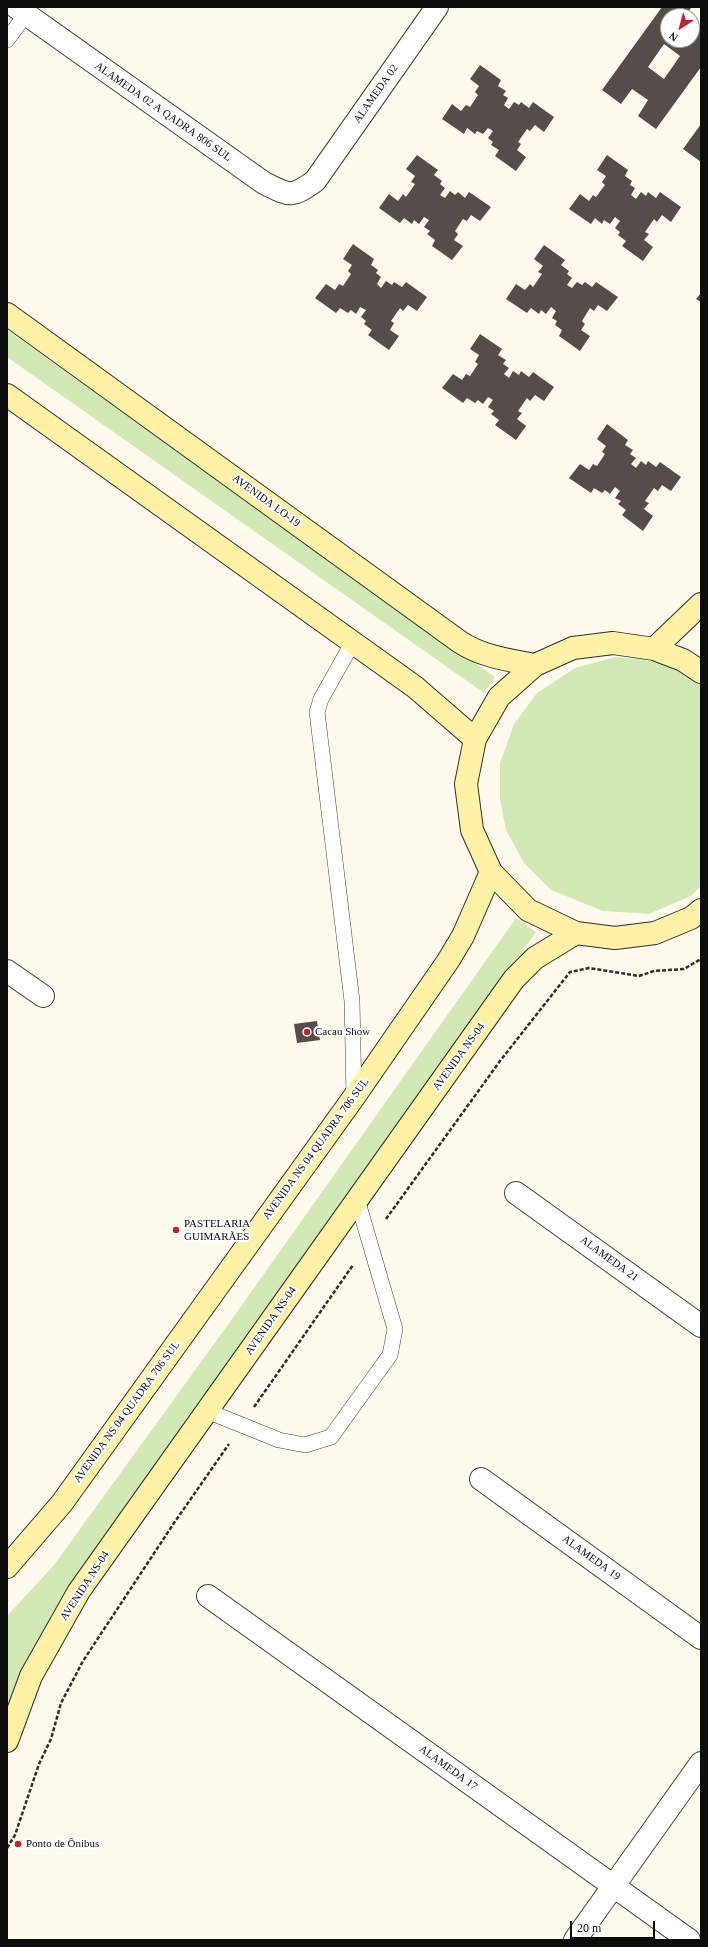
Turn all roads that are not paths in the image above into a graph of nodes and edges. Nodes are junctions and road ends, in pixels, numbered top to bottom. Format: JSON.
{"nodes":[{"id":1,"x":21,"y":10,"type":"edge"},
{"id":2,"x":429,"y":10,"type":"edge"},
{"id":3,"x":7,"y":40,"type":"edge"},
{"id":4,"x":315,"y":181,"type":"joint"},
{"id":5,"x":7,"y":314,"type":"edge"},
{"id":6,"x":7,"y":395,"type":"edge"},
{"id":7,"x":701,"y":604,"type":"edge"},
{"id":8,"x":353,"y":642,"type":"junction"},
{"id":9,"x":654,"y":648,"type":"junction"},
{"id":10,"x":535,"y":665,"type":"junction"},
{"id":11,"x":701,"y":672,"type":"edge"},
{"id":12,"x":475,"y":739,"type":"junction"},
{"id":13,"x":491,"y":872,"type":"junction"},
{"id":14,"x":698,"y":916,"type":"edge"},
{"id":15,"x":576,"y":933,"type":"junction"},
{"id":16,"x":7,"y":971,"type":"edge"},
{"id":17,"x":43,"y":996,"type":"dead end"},
{"id":18,"x":354,"y":1097,"type":"junction"},
{"id":19,"x":516,"y":1193,"type":"dead end"},
{"id":20,"x":358,"y":1199,"type":"junction"},
{"id":21,"x":701,"y":1326,"type":"edge"},
{"id":22,"x":207,"y":1411,"type":"junction"},
{"id":23,"x":481,"y":1479,"type":"dead end"},
{"id":24,"x":7,"y":1567,"type":"edge"},
{"id":25,"x":208,"y":1596,"type":"dead end"},
{"id":26,"x":701,"y":1638,"type":"edge"},
{"id":27,"x":7,"y":1740,"type":"edge"},
{"id":28,"x":701,"y":1764,"type":"edge"},
{"id":29,"x":613,"y":1887,"type":"junction"},
{"id":30,"x":575,"y":1940,"type":"edge"},
{"id":31,"x":689,"y":1940,"type":"edge"}],
"edges":[{"from":1,"to":3,"type":"lane"},
{"from":1,"to":4,"type":"street","name":"ALAMEDA 02 A QADRA 806 SUL"},
{"from":2,"to":4,"type":"street","name":"ALAMEDA 02"},
{"from":5,"to":10,"type":"street","name":"AVENIDA LO-19"},
{"from":6,"to":8,"type":"street"},
{"from":7,"to":9,"type":"street"},
{"from":8,"to":12,"type":"street"},
{"from":8,"to":18,"type":"lane"},
{"from":9,"to":10,"type":"street"},
{"from":9,"to":11,"type":"street"},
{"from":10,"to":12,"type":"street"},
{"from":12,"to":13,"type":"street"},
{"from":13,"to":15,"type":"street"},
{"from":13,"to":18,"type":"street","name":"AVENIDA NS 04 QUADRA 706 SUL"},
{"from":14,"to":15,"type":"street"},
{"from":15,"to":20,"type":"street","name":"AVENIDA NS-04"},
{"from":16,"to":17,"type":"street"},
{"from":18,"to":24,"type":"street","name":"AVENIDA NS 04 QUADRA 706 SUL"},
{"from":19,"to":21,"type":"street","name":"ALAMEDA 21"},
{"from":20,"to":22,"type":"street","name":"AVENIDA NS-04"},
{"from":20,"to":22,"type":"lane"},
{"from":22,"to":27,"type":"street","name":"AVENIDA NS-04"},
{"from":23,"to":26,"type":"street","name":"ALAMEDA 19"},
{"from":25,"to":29,"type":"street","name":"ALAMEDA 17"},
{"from":28,"to":29,"type":"street"},
{"from":29,"to":30,"type":"street"},
{"from":29,"to":31,"type":"street","name":"ALAMEDA 17"}]}
